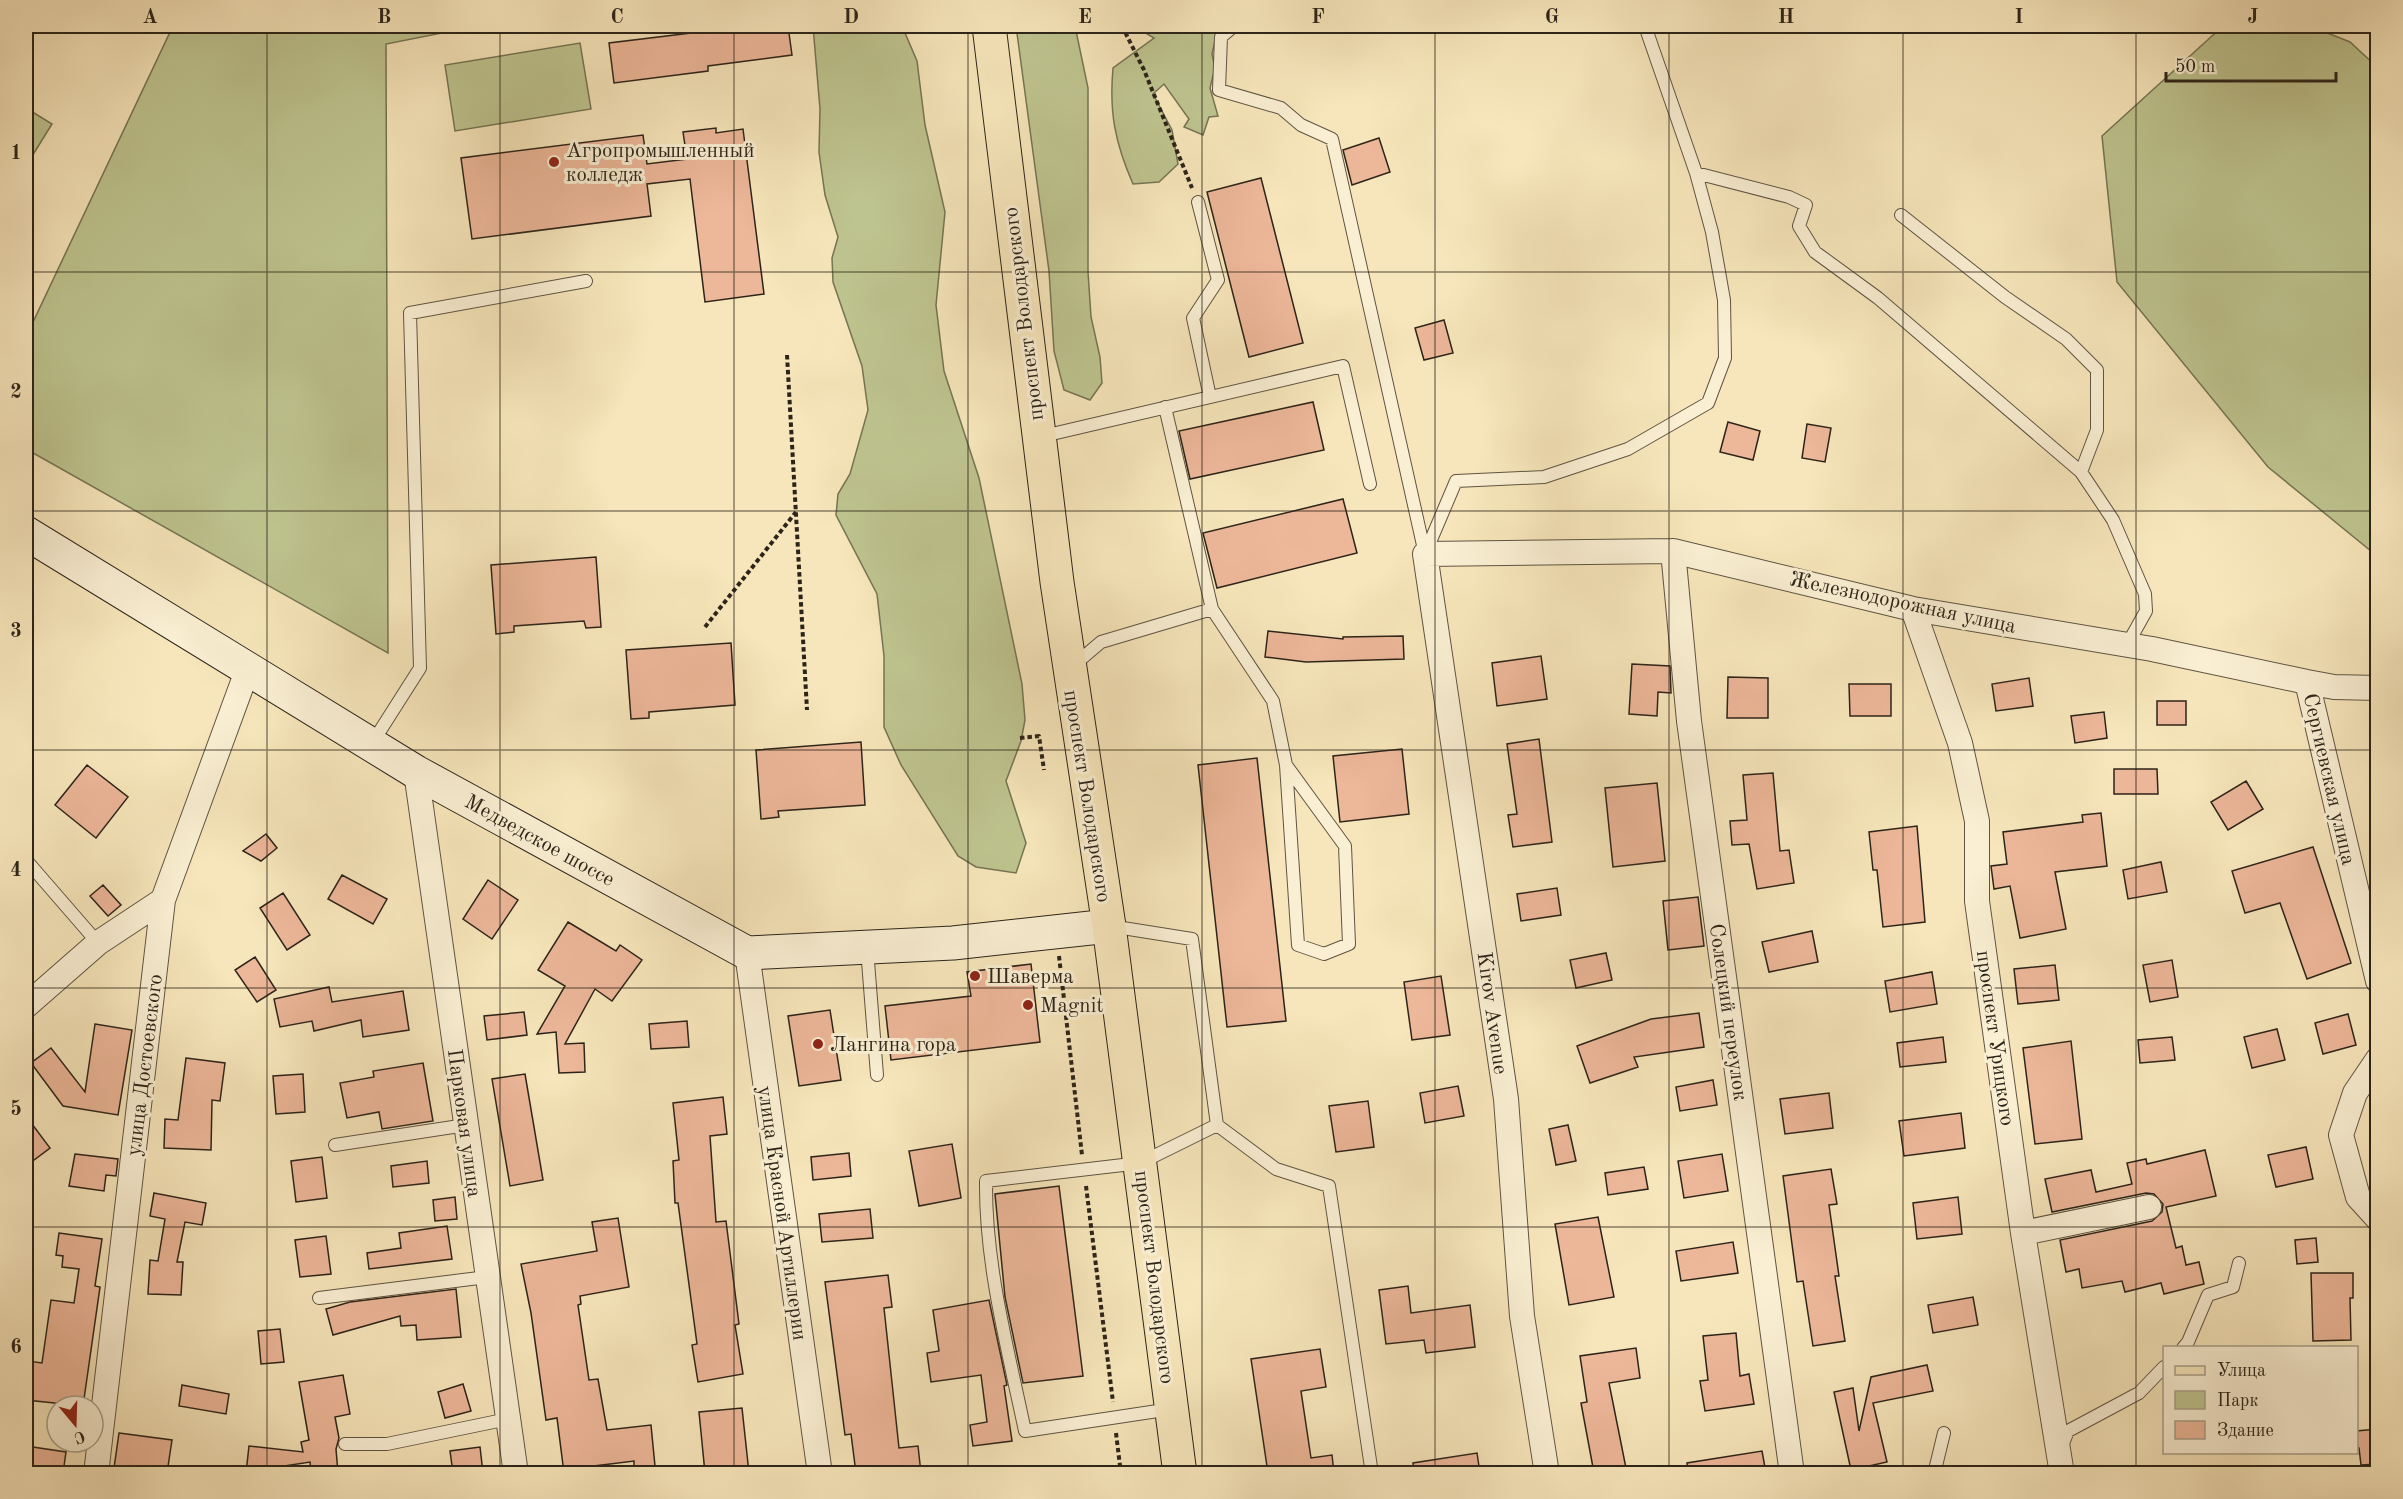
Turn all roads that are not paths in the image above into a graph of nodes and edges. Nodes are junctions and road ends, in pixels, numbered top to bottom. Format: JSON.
{"nodes":[{"id":1,"x":988,"y":26,"type":"edge"},
{"id":2,"x":1234,"y":26,"type":"edge"},
{"id":3,"x":1645,"y":26,"type":"edge"},
{"id":4,"x":1696,"y":173,"type":"junction"},
{"id":5,"x":1198,"y":202,"type":"road end"},
{"id":6,"x":1901,"y":215,"type":"dead end"},
{"id":7,"x":586,"y":281,"type":"dead end"},
{"id":8,"x":1210,"y":397,"type":"junction"},
{"id":9,"x":1166,"y":407,"type":"junction"},
{"id":10,"x":1038,"y":438,"type":"junction"},
{"id":11,"x":2081,"y":472,"type":"junction"},
{"id":12,"x":1370,"y":484,"type":"dead end"},
{"id":13,"x":26,"y":533,"type":"edge"},
{"id":14,"x":1672,"y":551,"type":"junction"},
{"id":15,"x":1425,"y":554,"type":"junction"},
{"id":16,"x":1212,"y":609,"type":"junction"},
{"id":17,"x":1913,"y":609,"type":"junction"},
{"id":18,"x":2127,"y":645,"type":"junction"},
{"id":19,"x":247,"y":670,"type":"junction"},
{"id":20,"x":1069,"y":670,"type":"junction"},
{"id":21,"x":2307,"y":682,"type":"junction"},
{"id":22,"x":2378,"y":688,"type":"edge"},
{"id":23,"x":371,"y":746,"type":"junction"},
{"id":24,"x":1286,"y":765,"type":"junction"},
{"id":25,"x":416,"y":772,"type":"junction"},
{"id":26,"x":26,"y":860,"type":"edge"},
{"id":27,"x":163,"y":900,"type":"junction"},
{"id":28,"x":1109,"y":926,"type":"junction"},
{"id":29,"x":98,"y":943,"type":"junction"},
{"id":30,"x":866,"y":945,"type":"junction"},
{"id":31,"x":747,"y":953,"type":"junction"},
{"id":32,"x":2378,"y":981,"type":"edge"},
{"id":33,"x":26,"y":1006,"type":"edge"},
{"id":34,"x":2378,"y":1059,"type":"edge"},
{"id":35,"x":877,"y":1075,"type":"dead end"},
{"id":36,"x":466,"y":1125,"type":"junction"},
{"id":37,"x":1217,"y":1125,"type":"junction"},
{"id":38,"x":335,"y":1145,"type":"dead end"},
{"id":39,"x":1140,"y":1163,"type":"junction"},
{"id":40,"x":2149,"y":1207,"type":"dead end"},
{"id":41,"x":2378,"y":1219,"type":"edge"},
{"id":42,"x":2023,"y":1233,"type":"junction"},
{"id":43,"x":2239,"y":1263,"type":"dead end"},
{"id":44,"x":487,"y":1277,"type":"junction"},
{"id":45,"x":319,"y":1298,"type":"dead end"},
{"id":46,"x":2184,"y":1346,"type":"edge"},
{"id":47,"x":2163,"y":1368,"type":"edge"},
{"id":48,"x":1172,"y":1409,"type":"junction"},
{"id":49,"x":508,"y":1419,"type":"junction"},
{"id":50,"x":1944,"y":1433,"type":"dead end"},
{"id":51,"x":345,"y":1444,"type":"dead end"},
{"id":52,"x":2061,"y":1463,"type":"edge"},
{"id":53,"x":96,"y":1473,"type":"edge"},
{"id":54,"x":516,"y":1473,"type":"edge"},
{"id":55,"x":820,"y":1473,"type":"edge"},
{"id":56,"x":1180,"y":1473,"type":"edge"},
{"id":57,"x":1372,"y":1473,"type":"edge"},
{"id":58,"x":1547,"y":1473,"type":"edge"},
{"id":59,"x":1792,"y":1473,"type":"edge"},
{"id":60,"x":1934,"y":1473,"type":"edge"}],
"edges":[{"from":1,"to":10,"type":"main road","name":"проспект Володарского"},
{"from":2,"to":15,"type":"lane"},
{"from":3,"to":4,"type":"lane"},
{"from":4,"to":11,"type":"lane"},
{"from":4,"to":15,"type":"lane"},
{"from":5,"to":8,"type":"lane"},
{"from":6,"to":11,"type":"lane"},
{"from":7,"to":23,"type":"lane"},
{"from":8,"to":9,"type":"lane"},
{"from":8,"to":12,"type":"lane"},
{"from":9,"to":10,"type":"lane"},
{"from":9,"to":16,"type":"lane"},
{"from":10,"to":20,"type":"main road","name":"проспект Володарского"},
{"from":11,"to":18,"type":"lane"},
{"from":13,"to":19,"type":"main road","name":"Медведское шоссе"},
{"from":14,"to":15,"type":"street","name":"Железнодорожная улица"},
{"from":14,"to":17,"type":"street","name":"Железнодорожная улица"},
{"from":14,"to":59,"type":"street","name":"Солецкий переулок"},
{"from":15,"to":58,"type":"street","name":"Kirov Avenue"},
{"from":16,"to":20,"type":"lane"},
{"from":16,"to":24,"type":"lane"},
{"from":17,"to":18,"type":"street","name":"Железнодорожная улица"},
{"from":17,"to":42,"type":"street","name":"проспект Урицкого"},
{"from":18,"to":21,"type":"street","name":"Железнодорожная улица"},
{"from":19,"to":23,"type":"main road","name":"Медведское шоссе"},
{"from":19,"to":27,"type":"street","name":"улица Достоевского"},
{"from":20,"to":28,"type":"main road","name":"проспект Володарского"},
{"from":21,"to":22,"type":"street","name":"Железнодорожная улица"},
{"from":21,"to":32,"type":"street","name":"Сергиевская улица"},
{"from":23,"to":25,"type":"main road","name":"Медведское шоссе"},
{"from":24,"to":24,"type":"lane"},
{"from":25,"to":31,"type":"main road","name":"Медведское шоссе"},
{"from":25,"to":36,"type":"street","name":"Парковая улица"},
{"from":26,"to":29,"type":"lane"},
{"from":27,"to":29,"type":"street"},
{"from":27,"to":53,"type":"street","name":"улица Достоевского"},
{"from":28,"to":30,"type":"main road"},
{"from":28,"to":37,"type":"lane"},
{"from":28,"to":39,"type":"main road","name":"проспект Володарского"},
{"from":29,"to":33,"type":"street"},
{"from":30,"to":31,"type":"main road"},
{"from":30,"to":35,"type":"lane"},
{"from":31,"to":55,"type":"street","name":"улица Красной Артиллерии"},
{"from":34,"to":41,"type":"street"},
{"from":36,"to":38,"type":"lane"},
{"from":36,"to":44,"type":"street","name":"Парковая улица"},
{"from":37,"to":39,"type":"lane"},
{"from":37,"to":57,"type":"lane"},
{"from":39,"to":48,"type":"main road","name":"проспект Володарского"},
{"from":39,"to":48,"type":"lane"},
{"from":40,"to":42,"type":"street"},
{"from":42,"to":52,"type":"street","name":"проспект Урицкого"},
{"from":43,"to":46,"type":"lane"},
{"from":44,"to":45,"type":"lane"},
{"from":44,"to":49,"type":"street","name":"Парковая улица"},
{"from":47,"to":52,"type":"lane"},
{"from":48,"to":56,"type":"main road","name":"проспект Володарского"},
{"from":49,"to":51,"type":"lane"},
{"from":49,"to":54,"type":"street","name":"Парковая улица"},
{"from":50,"to":60,"type":"lane"}]}
